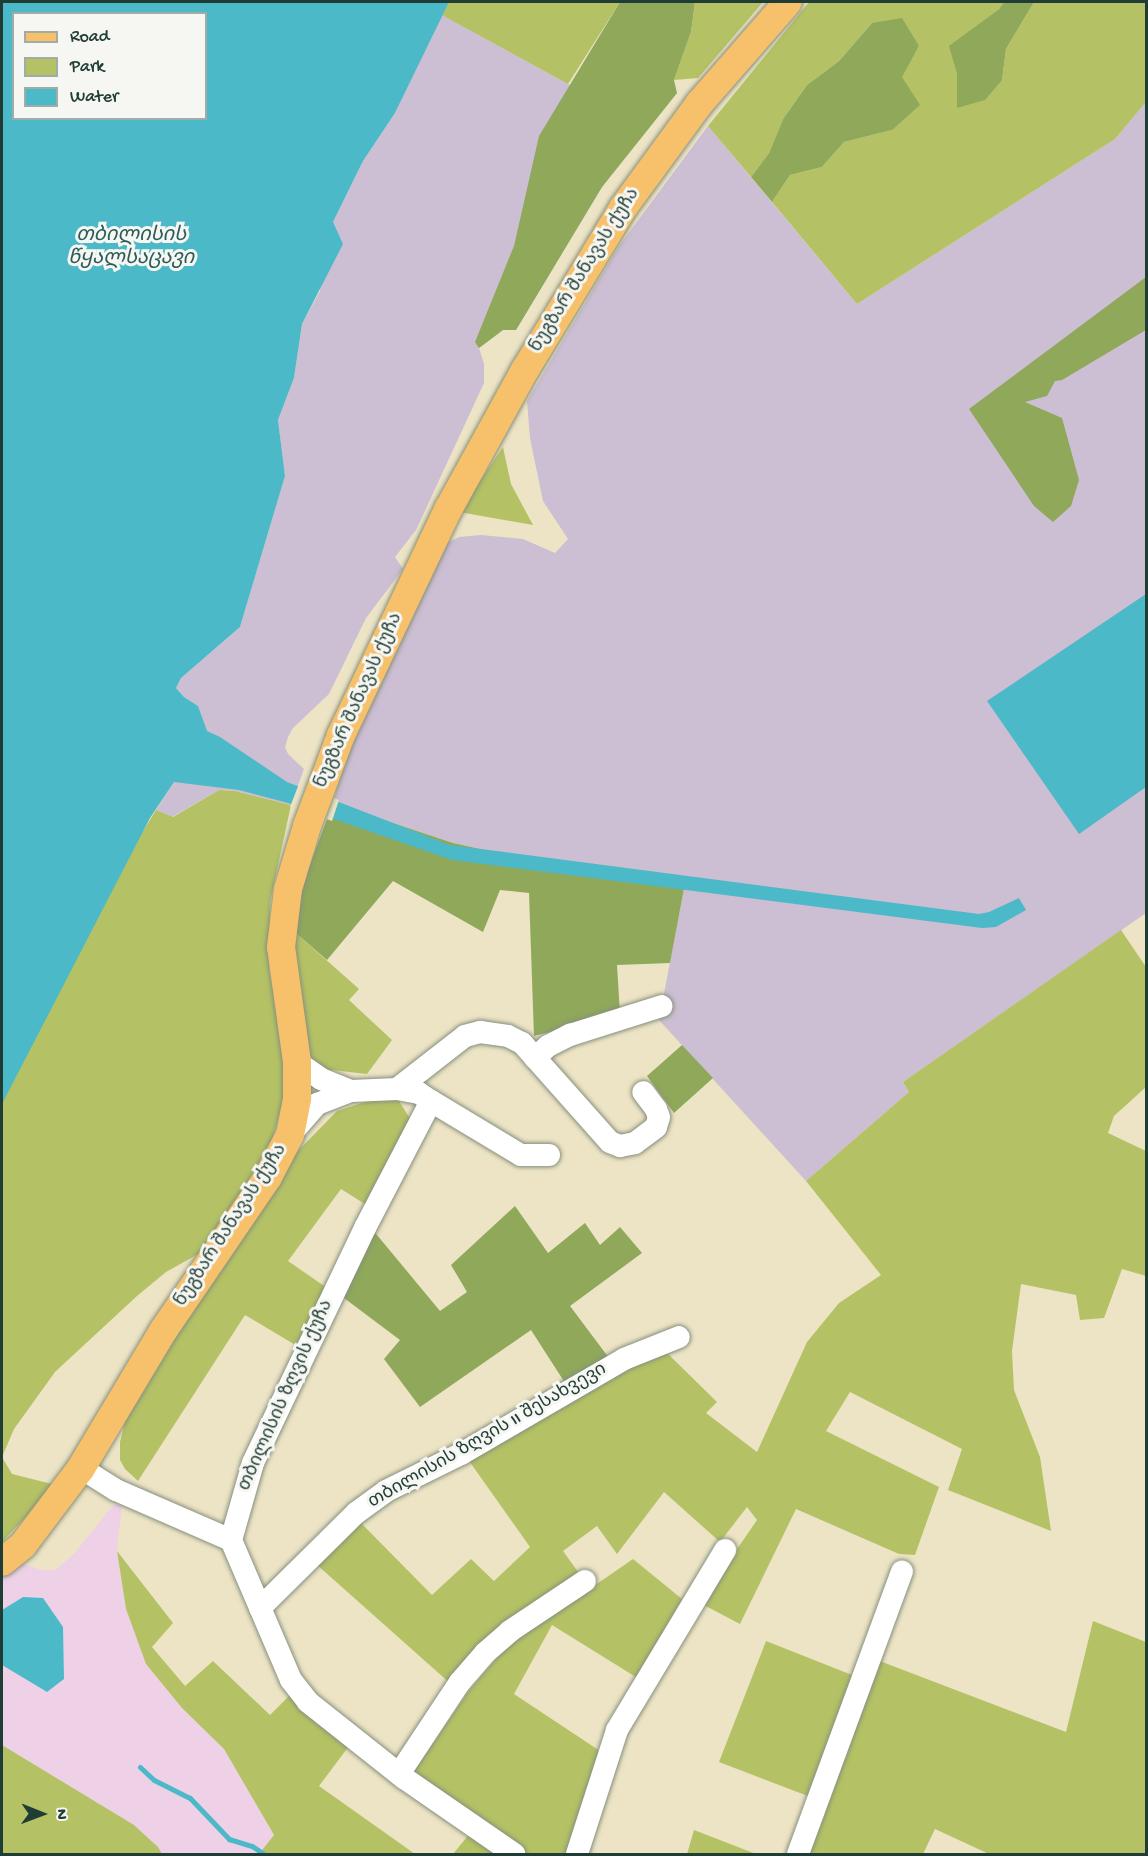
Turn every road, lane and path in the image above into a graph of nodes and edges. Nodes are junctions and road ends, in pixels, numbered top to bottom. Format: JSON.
{"nodes":[{"id":1,"x":788,"y":2,"type":"edge"},
{"id":2,"x":662,"y":1006,"type":"dead end"},
{"id":3,"x":535,"y":1058,"type":"junction"},
{"id":4,"x":297,"y":1062,"type":"junction"},
{"id":5,"x":397,"y":1089,"type":"junction"},
{"id":6,"x":351,"y":1091,"type":"junction"},
{"id":7,"x":643,"y":1092,"type":"dead end"},
{"id":8,"x":431,"y":1101,"type":"junction"},
{"id":9,"x":290,"y":1135,"type":"junction"},
{"id":10,"x":549,"y":1155,"type":"dead end"},
{"id":11,"x":679,"y":1337,"type":"dead end"},
{"id":12,"x":81,"y":1468,"type":"junction"},
{"id":13,"x":231,"y":1540,"type":"junction"},
{"id":14,"x":726,"y":1550,"type":"dead end"},
{"id":15,"x":2,"y":1562,"type":"edge"},
{"id":16,"x":902,"y":1572,"type":"dead end"},
{"id":17,"x":585,"y":1581,"type":"dead end"},
{"id":18,"x":260,"y":1608,"type":"junction"},
{"id":19,"x":399,"y":1774,"type":"junction"},
{"id":20,"x":514,"y":1854,"type":"edge"},
{"id":21,"x":577,"y":1854,"type":"edge"},
{"id":22,"x":798,"y":1854,"type":"edge"}],
"edges":[{"from":1,"to":4,"type":"main road","name":"ნუგზარ შანავას ქუჩა"},
{"from":2,"to":3,"type":"street"},
{"from":3,"to":5,"type":"street"},
{"from":3,"to":7,"type":"street"},
{"from":4,"to":6,"type":"street"},
{"from":4,"to":9,"type":"main road","name":"ნუგზარ შანავას ქუჩა"},
{"from":5,"to":6,"type":"street"},
{"from":5,"to":8,"type":"street"},
{"from":6,"to":9,"type":"street"},
{"from":8,"to":10,"type":"street"},
{"from":8,"to":13,"type":"street","name":"თბილისის ზღვის ქუჩა"},
{"from":9,"to":12,"type":"main road","name":"ნუგზარ შანავას ქუჩა"},
{"from":11,"to":18,"type":"street","name":"თბილისის ზღვის II შესახვევი"},
{"from":12,"to":13,"type":"street"},
{"from":12,"to":15,"type":"main road","name":"ნუგზარ შანავას ქუჩა"},
{"from":13,"to":18,"type":"street"},
{"from":14,"to":21,"type":"street"},
{"from":16,"to":22,"type":"street"},
{"from":17,"to":19,"type":"street"},
{"from":18,"to":19,"type":"street"},
{"from":19,"to":20,"type":"street"}]}
